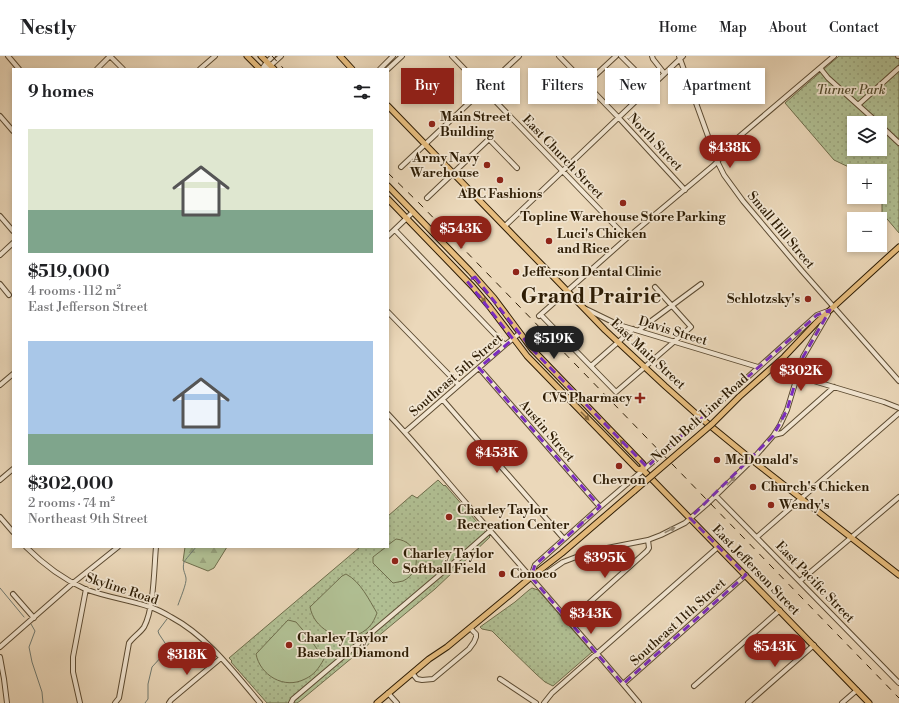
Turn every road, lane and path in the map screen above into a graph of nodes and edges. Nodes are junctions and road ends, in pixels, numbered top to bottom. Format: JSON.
{"nodes":[{"id":1,"x":8,"y":56,"type":"edge"},
{"id":2,"x":110,"y":56,"type":"edge"},
{"id":3,"x":215,"y":56,"type":"edge"},
{"id":4,"x":247,"y":56,"type":"edge"},
{"id":5,"x":261,"y":56,"type":"edge"},
{"id":6,"x":273,"y":56,"type":"edge"},
{"id":7,"x":281,"y":56,"type":"edge"},
{"id":8,"x":340,"y":56,"type":"edge"},
{"id":9,"x":393,"y":56,"type":"edge"},
{"id":10,"x":402,"y":56,"type":"edge"},
{"id":11,"x":452,"y":56,"type":"edge"},
{"id":12,"x":519,"y":56,"type":"edge"},
{"id":13,"x":559,"y":56,"type":"edge"},
{"id":14,"x":616,"y":56,"type":"edge"},
{"id":15,"x":622,"y":56,"type":"edge"},
{"id":16,"x":648,"y":56,"type":"edge"},
{"id":17,"x":834,"y":56,"type":"edge"},
{"id":18,"x":681,"y":57,"type":"edge"},
{"id":19,"x":653,"y":58,"type":"edge"},
{"id":20,"x":270,"y":65,"type":"edge"},
{"id":21,"x":17,"y":68,"type":"edge"},
{"id":22,"x":97,"y":68,"type":"edge"},
{"id":23,"x":122,"y":68,"type":"edge"},
{"id":24,"x":202,"y":68,"type":"edge"},
{"id":25,"x":261,"y":68,"type":"edge"},
{"id":26,"x":351,"y":68,"type":"edge"},
{"id":27,"x":381,"y":68,"type":"edge"},
{"id":28,"x":463,"y":68,"type":"edge"},
{"id":29,"x":507,"y":68,"type":"edge"},
{"id":30,"x":571,"y":68,"type":"edge"},
{"id":31,"x":634,"y":68,"type":"edge"},
{"id":32,"x":820,"y":68,"type":"junction"},
{"id":33,"x":899,"y":68,"type":"edge"},
{"id":34,"x":389,"y":69,"type":"edge"},
{"id":35,"x":664,"y":73,"type":"junction"},
{"id":36,"x":597,"y":74,"type":"edge"},
{"id":37,"x":660,"y":77,"type":"edge"},
{"id":38,"x":597,"y":95,"type":"edge"},
{"id":39,"x":469,"y":104,"type":"edge"},
{"id":40,"x":498,"y":104,"type":"edge"},
{"id":41,"x":632,"y":104,"type":"edge"},
{"id":42,"x":858,"y":105,"type":"junction"},
{"id":43,"x":389,"y":107,"type":"edge"},
{"id":44,"x":0,"y":116,"type":"edge"},
{"id":45,"x":870,"y":116,"type":"edge"},
{"id":46,"x":618,"y":117,"type":"junction"},
{"id":47,"x":12,"y":130,"type":"edge"},
{"id":48,"x":887,"y":132,"type":"edge"},
{"id":49,"x":899,"y":143,"type":"edge"},
{"id":50,"x":426,"y":145,"type":"junction"},
{"id":51,"x":717,"y":161,"type":"junction"},
{"id":52,"x":402,"y":167,"type":"dead end"},
{"id":53,"x":517,"y":168,"type":"dead end"},
{"id":54,"x":563,"y":171,"type":"junction"},
{"id":55,"x":453,"y":173,"type":"junction"},
{"id":56,"x":389,"y":187,"type":"edge"},
{"id":57,"x":685,"y":190,"type":"junction"},
{"id":58,"x":427,"y":198,"type":"dead end"},
{"id":59,"x":389,"y":200,"type":"edge"},
{"id":60,"x":413,"y":212,"type":"junction"},
{"id":61,"x":0,"y":216,"type":"edge"},
{"id":62,"x":407,"y":218,"type":"junction"},
{"id":63,"x":505,"y":226,"type":"junction"},
{"id":64,"x":389,"y":229,"type":"edge"},
{"id":65,"x":12,"y":230,"type":"edge"},
{"id":66,"x":431,"y":230,"type":"junction"},
{"id":67,"x":393,"y":231,"type":"junction"},
{"id":68,"x":389,"y":235,"type":"edge"},
{"id":69,"x":425,"y":237,"type":"junction"},
{"id":70,"x":627,"y":238,"type":"junction"},
{"id":71,"x":12,"y":244,"type":"edge"},
{"id":72,"x":899,"y":247,"type":"edge"},
{"id":73,"x":452,"y":253,"type":"junction"},
{"id":74,"x":0,"y":255,"type":"edge"},
{"id":75,"x":446,"y":259,"type":"junction"},
{"id":76,"x":475,"y":276,"type":"junction"},
{"id":77,"x":467,"y":281,"type":"junction"},
{"id":78,"x":0,"y":284,"type":"edge"},
{"id":79,"x":701,"y":284,"type":"dead end"},
{"id":80,"x":655,"y":287,"type":"dead end"},
{"id":81,"x":568,"y":292,"type":"junction"},
{"id":82,"x":9,"y":294,"type":"dead end"},
{"id":83,"x":672,"y":305,"type":"junction"},
{"id":84,"x":832,"y":306,"type":"junction"},
{"id":85,"x":584,"y":308,"type":"junction"},
{"id":86,"x":389,"y":313,"type":"edge"},
{"id":87,"x":633,"y":329,"type":"junction"},
{"id":88,"x":639,"y":330,"type":"junction"},
{"id":89,"x":520,"y":333,"type":"junction"},
{"id":90,"x":513,"y":339,"type":"junction"},
{"id":91,"x":618,"y":342,"type":"junction"},
{"id":92,"x":674,"y":342,"type":"junction"},
{"id":93,"x":505,"y":345,"type":"junction"},
{"id":94,"x":591,"y":366,"type":"junction"},
{"id":95,"x":645,"y":367,"type":"junction"},
{"id":96,"x":758,"y":367,"type":"junction"},
{"id":97,"x":479,"y":368,"type":"junction"},
{"id":98,"x":12,"y":375,"type":"edge"},
{"id":99,"x":796,"y":376,"type":"junction"},
{"id":100,"x":899,"y":381,"type":"edge"},
{"id":101,"x":564,"y":383,"type":"junction"},
{"id":102,"x":0,"y":385,"type":"edge"},
{"id":103,"x":459,"y":385,"type":"junction"},
{"id":104,"x":558,"y":388,"type":"junction"},
{"id":105,"x":834,"y":388,"type":"junction"},
{"id":106,"x":443,"y":400,"type":"junction"},
{"id":107,"x":899,"y":408,"type":"edge"},
{"id":108,"x":899,"y":413,"type":"edge"},
{"id":109,"x":389,"y":415,"type":"edge"},
{"id":110,"x":702,"y":419,"type":"junction"},
{"id":111,"x":406,"y":432,"type":"junction"},
{"id":112,"x":773,"y":436,"type":"junction"},
{"id":113,"x":752,"y":460,"type":"junction"},
{"id":114,"x":12,"y":470,"type":"edge"},
{"id":115,"x":643,"y":470,"type":"junction"},
{"id":116,"x":0,"y":480,"type":"edge"},
{"id":117,"x":716,"y":496,"type":"junction"},
{"id":118,"x":899,"y":497,"type":"edge"},
{"id":119,"x":801,"y":499,"type":"junction"},
{"id":120,"x":600,"y":507,"type":"junction"},
{"id":121,"x":0,"y":517,"type":"edge"},
{"id":122,"x":690,"y":518,"type":"junction"},
{"id":123,"x":12,"y":531,"type":"edge"},
{"id":124,"x":490,"y":531,"type":"junction"},
{"id":125,"x":757,"y":538,"type":"junction"},
{"id":126,"x":852,"y":538,"type":"junction"},
{"id":127,"x":564,"y":539,"type":"junction"},
{"id":128,"x":648,"y":540,"type":"junction"},
{"id":129,"x":718,"y":546,"type":"junction"},
{"id":130,"x":27,"y":548,"type":"edge"},
{"id":131,"x":117,"y":548,"type":"edge"},
{"id":132,"x":156,"y":548,"type":"edge"},
{"id":133,"x":746,"y":575,"type":"junction"},
{"id":134,"x":899,"y":575,"type":"edge"},
{"id":135,"x":531,"y":577,"type":"junction"},
{"id":136,"x":800,"y":582,"type":"junction"},
{"id":137,"x":73,"y":583,"type":"junction"},
{"id":138,"x":86,"y":589,"type":"junction"},
{"id":139,"x":13,"y":594,"type":"dead end"},
{"id":140,"x":150,"y":607,"type":"junction"},
{"id":141,"x":780,"y":610,"type":"junction"},
{"id":142,"x":34,"y":618,"type":"junction"},
{"id":143,"x":569,"y":621,"type":"junction"},
{"id":144,"x":470,"y":628,"type":"junction"},
{"id":145,"x":814,"y":645,"type":"junction"},
{"id":146,"x":0,"y":647,"type":"edge"},
{"id":147,"x":597,"y":653,"type":"junction"},
{"id":148,"x":0,"y":657,"type":"edge"},
{"id":149,"x":221,"y":658,"type":"junction"},
{"id":150,"x":412,"y":673,"type":"junction"},
{"id":151,"x":500,"y":679,"type":"dead end"},
{"id":152,"x":899,"y":683,"type":"edge"},
{"id":153,"x":623,"y":684,"type":"junction"},
{"id":154,"x":694,"y":686,"type":"dead end"},
{"id":155,"x":857,"y":690,"type":"junction"},
{"id":156,"x":388,"y":693,"type":"junction"},
{"id":157,"x":7,"y":703,"type":"edge"},
{"id":158,"x":80,"y":703,"type":"edge"},
{"id":159,"x":116,"y":703,"type":"edge"},
{"id":160,"x":169,"y":703,"type":"edge"},
{"id":161,"x":260,"y":703,"type":"edge"},
{"id":162,"x":291,"y":703,"type":"edge"},
{"id":163,"x":377,"y":703,"type":"edge"},
{"id":164,"x":397,"y":703,"type":"edge"},
{"id":165,"x":536,"y":703,"type":"edge"},
{"id":166,"x":544,"y":703,"type":"edge"},
{"id":167,"x":639,"y":703,"type":"edge"},
{"id":168,"x":748,"y":703,"type":"edge"},
{"id":169,"x":842,"y":703,"type":"edge"},
{"id":170,"x":869,"y":703,"type":"edge"}],
"edges":[{"from":1,"to":21,"type":"street"},
{"from":2,"to":22,"type":"street"},
{"from":2,"to":23,"type":"street"},
{"from":3,"to":24,"type":"street"},
{"from":4,"to":25,"type":"main road"},
{"from":5,"to":20,"type":"main road"},
{"from":6,"to":20,"type":"street"},
{"from":7,"to":20,"type":"street"},
{"from":8,"to":26,"type":"main road"},
{"from":9,"to":27,"type":"street"},
{"from":10,"to":34,"type":"street"},
{"from":11,"to":28,"type":"street","name":"East Church Street"},
{"from":12,"to":29,"type":"street"},
{"from":13,"to":30,"type":"street","name":"North Street"},
{"from":14,"to":36,"type":"street"},
{"from":15,"to":31,"type":"street"},
{"from":16,"to":19,"type":"street"},
{"from":17,"to":32,"type":"street"},
{"from":18,"to":35,"type":"street"},
{"from":18,"to":51,"type":"street","name":"Small Hill Street"},
{"from":19,"to":35,"type":"street"},
{"from":32,"to":42,"type":"street"},
{"from":32,"to":51,"type":"street"},
{"from":33,"to":42,"type":"street"},
{"from":35,"to":37,"type":"street"},
{"from":38,"to":46,"type":"street","name":"North Street"},
{"from":39,"to":50,"type":"street"},
{"from":40,"to":54,"type":"street","name":"East Church Street"},
{"from":41,"to":46,"type":"street"},
{"from":42,"to":45,"type":"street"},
{"from":43,"to":50,"type":"main road","name":"East Main Street"},
{"from":44,"to":47,"type":"street"},
{"from":46,"to":54,"type":"street"},
{"from":46,"to":57,"type":"street","name":"North Street"},
{"from":48,"to":49,"type":"street"},
{"from":50,"to":52,"type":"street"},
{"from":50,"to":55,"type":"main road","name":"East Main Street"},
{"from":51,"to":57,"type":"street"},
{"from":51,"to":84,"type":"street","name":"Small Hill Street"},
{"from":53,"to":55,"type":"street"},
{"from":54,"to":63,"type":"street"},
{"from":54,"to":70,"type":"street","name":"East Church Street"},
{"from":55,"to":58,"type":"street"},
{"from":55,"to":63,"type":"main road","name":"East Main Street"},
{"from":56,"to":60,"type":"main road","name":"East Jefferson Street"},
{"from":57,"to":70,"type":"street"},
{"from":59,"to":62,"type":"main road","name":"East Jefferson Street"},
{"from":60,"to":62,"type":"street"},
{"from":60,"to":66,"type":"main road","name":"East Jefferson Street"},
{"from":61,"to":65,"type":"street"},
{"from":62,"to":67,"type":"street"},
{"from":62,"to":69,"type":"main road","name":"East Jefferson Street"},
{"from":63,"to":81,"type":"main road","name":"East Main Street"},
{"from":64,"to":67,"type":"street"},
{"from":66,"to":69,"type":"main road"},
{"from":66,"to":73,"type":"main road","name":"East Jefferson Street"},
{"from":67,"to":68,"type":"street"},
{"from":67,"to":93,"type":"street"},
{"from":69,"to":75,"type":"main road","name":"East Jefferson Street"},
{"from":70,"to":81,"type":"street"},
{"from":71,"to":74,"type":"street"},
{"from":72,"to":84,"type":"main road","name":"North Belt Line Road"},
{"from":73,"to":75,"type":"main road"},
{"from":73,"to":76,"type":"main road","name":"East Jefferson Street"},
{"from":75,"to":77,"type":"main road","name":"East Jefferson Street"},
{"from":76,"to":77,"type":"main road"},
{"from":76,"to":89,"type":"main road","name":"East Jefferson Street"},
{"from":77,"to":90,"type":"main road","name":"East Jefferson Street","one_way":true},
{"from":78,"to":82,"type":"street"},
{"from":79,"to":83,"type":"street"},
{"from":80,"to":83,"type":"street"},
{"from":81,"to":85,"type":"main road","name":"East Main Street"},
{"from":81,"to":94,"type":"street"},
{"from":83,"to":88,"type":"street"},
{"from":83,"to":92,"type":"street"},
{"from":84,"to":96,"type":"street","name":"North Belt Line Road","one_way":true},
{"from":84,"to":99,"type":"street"},
{"from":84,"to":100,"type":"street","name":"Small Hill Street"},
{"from":84,"to":135,"type":"main road","name":"North Belt Line Road","bridge":true},
{"from":85,"to":87,"type":"street","name":"Davis Street"},
{"from":85,"to":91,"type":"main road","name":"East Main Street"},
{"from":86,"to":103,"type":"street"},
{"from":87,"to":88,"type":"street","name":"Davis Street"},
{"from":87,"to":91,"type":"street"},
{"from":88,"to":92,"type":"street","name":"Davis Street"},
{"from":89,"to":90,"type":"street","name":"Southeast 5th Street"},
{"from":89,"to":101,"type":"main road","name":"East Jefferson Street"},
{"from":90,"to":93,"type":"street","name":"Southeast 5th Street"},
{"from":90,"to":104,"type":"main road","name":"East Jefferson Street"},
{"from":91,"to":94,"type":"street"},
{"from":91,"to":95,"type":"main road","name":"East Main Street"},
{"from":92,"to":95,"type":"street"},
{"from":92,"to":96,"type":"street","name":"Davis Street"},
{"from":93,"to":97,"type":"street","name":"Southeast 5th Street"},
{"from":94,"to":95,"type":"street"},
{"from":95,"to":110,"type":"main road","name":"East Main Street"},
{"from":96,"to":110,"type":"street","name":"North Belt Line Road"},
{"from":97,"to":103,"type":"street","name":"Southeast 5th Street"},
{"from":97,"to":120,"type":"street","name":"Austin Street"},
{"from":98,"to":102,"type":"street"},
{"from":99,"to":105,"type":"street"},
{"from":112,"to":99,"type":"street","one_way":true},
{"from":101,"to":104,"type":"main road"},
{"from":115,"to":101,"type":"main road","name":"East Jefferson Street","one_way":true},
{"from":103,"to":106,"type":"street","name":"Southeast 5th Street"},
{"from":104,"to":115,"type":"main road","name":"East Jefferson Street","one_way":true},
{"from":105,"to":107,"type":"street"},
{"from":105,"to":112,"type":"street"},
{"from":106,"to":111,"type":"street","name":"Southeast 5th Street"},
{"from":106,"to":127,"type":"street"},
{"from":108,"to":119,"type":"street"},
{"from":109,"to":111,"type":"street"},
{"from":110,"to":113,"type":"main road","name":"East Main Street"},
{"from":110,"to":115,"type":"street","name":"North Belt Line Road"},
{"from":111,"to":124,"type":"street"},
{"from":112,"to":113,"type":"street"},
{"from":117,"to":113,"type":"street","one_way":true},
{"from":113,"to":119,"type":"main road","name":"East Main Street"},
{"from":114,"to":116,"type":"street"},
{"from":115,"to":120,"type":"street","name":"North Belt Line Road"},
{"from":115,"to":122,"type":"main road","name":"East Jefferson Street"},
{"from":117,"to":122,"type":"street"},
{"from":117,"to":125,"type":"street","name":"East Pacific Street"},
{"from":118,"to":126,"type":"street"},
{"from":119,"to":125,"type":"street"},
{"from":119,"to":126,"type":"main road","name":"East Main Street"},
{"from":120,"to":127,"type":"street","name":"North Belt Line Road","one_way":true},
{"from":121,"to":123,"type":"street"},
{"from":128,"to":122,"type":"street","one_way":true},
{"from":122,"to":129,"type":"main road","name":"East Jefferson Street"},
{"from":124,"to":135,"type":"street"},
{"from":124,"to":162,"type":"street"},
{"from":125,"to":136,"type":"street","name":"East Pacific Street"},
{"from":126,"to":134,"type":"main road","name":"East Main Street"},
{"from":126,"to":136,"type":"street"},
{"from":127,"to":135,"type":"street","name":"North Belt Line Road"},
{"from":128,"to":135,"type":"street"},
{"from":128,"to":143,"type":"street"},
{"from":129,"to":133,"type":"main road","name":"East Jefferson Street"},
{"from":129,"to":147,"type":"street"},
{"from":130,"to":137,"type":"street","name":"Skyline Road"},
{"from":131,"to":137,"type":"street"},
{"from":132,"to":140,"type":"street"},
{"from":133,"to":141,"type":"main road","name":"East Jefferson Street"},
{"from":133,"to":153,"type":"street","name":"Southeast 11th Street"},
{"from":135,"to":143,"type":"street"},
{"from":135,"to":144,"type":"main road","name":"North Belt Line Road"},
{"from":136,"to":152,"type":"street","name":"East Pacific Street"},
{"from":137,"to":138,"type":"street","name":"Skyline Road"},
{"from":137,"to":142,"type":"street"},
{"from":138,"to":140,"type":"street","name":"Skyline Road"},
{"from":138,"to":158,"type":"street"},
{"from":139,"to":142,"type":"street"},
{"from":140,"to":149,"type":"street","name":"Skyline Road"},
{"from":140,"to":159,"type":"street"},
{"from":141,"to":145,"type":"main road","name":"East Jefferson Street"},
{"from":141,"to":154,"type":"street"},
{"from":142,"to":146,"type":"street"},
{"from":143,"to":147,"type":"street"},
{"from":144,"to":150,"type":"main road","name":"North Belt Line Road"},
{"from":144,"to":150,"type":"street"},
{"from":145,"to":155,"type":"main road","name":"East Jefferson Street"},
{"from":145,"to":168,"type":"street"},
{"from":147,"to":153,"type":"street"},
{"from":147,"to":166,"type":"street"},
{"from":148,"to":157,"type":"street"},
{"from":149,"to":160,"type":"street"},
{"from":149,"to":161,"type":"street","name":"Skyline Road"},
{"from":150,"to":156,"type":"main road","name":"North Belt Line Road"},
{"from":151,"to":165,"type":"street"},
{"from":153,"to":167,"type":"street"},
{"from":155,"to":169,"type":"street"},
{"from":155,"to":170,"type":"main road","name":"East Jefferson Street"},
{"from":156,"to":163,"type":"main road","name":"North Belt Line Road"},
{"from":156,"to":164,"type":"street"}]}
